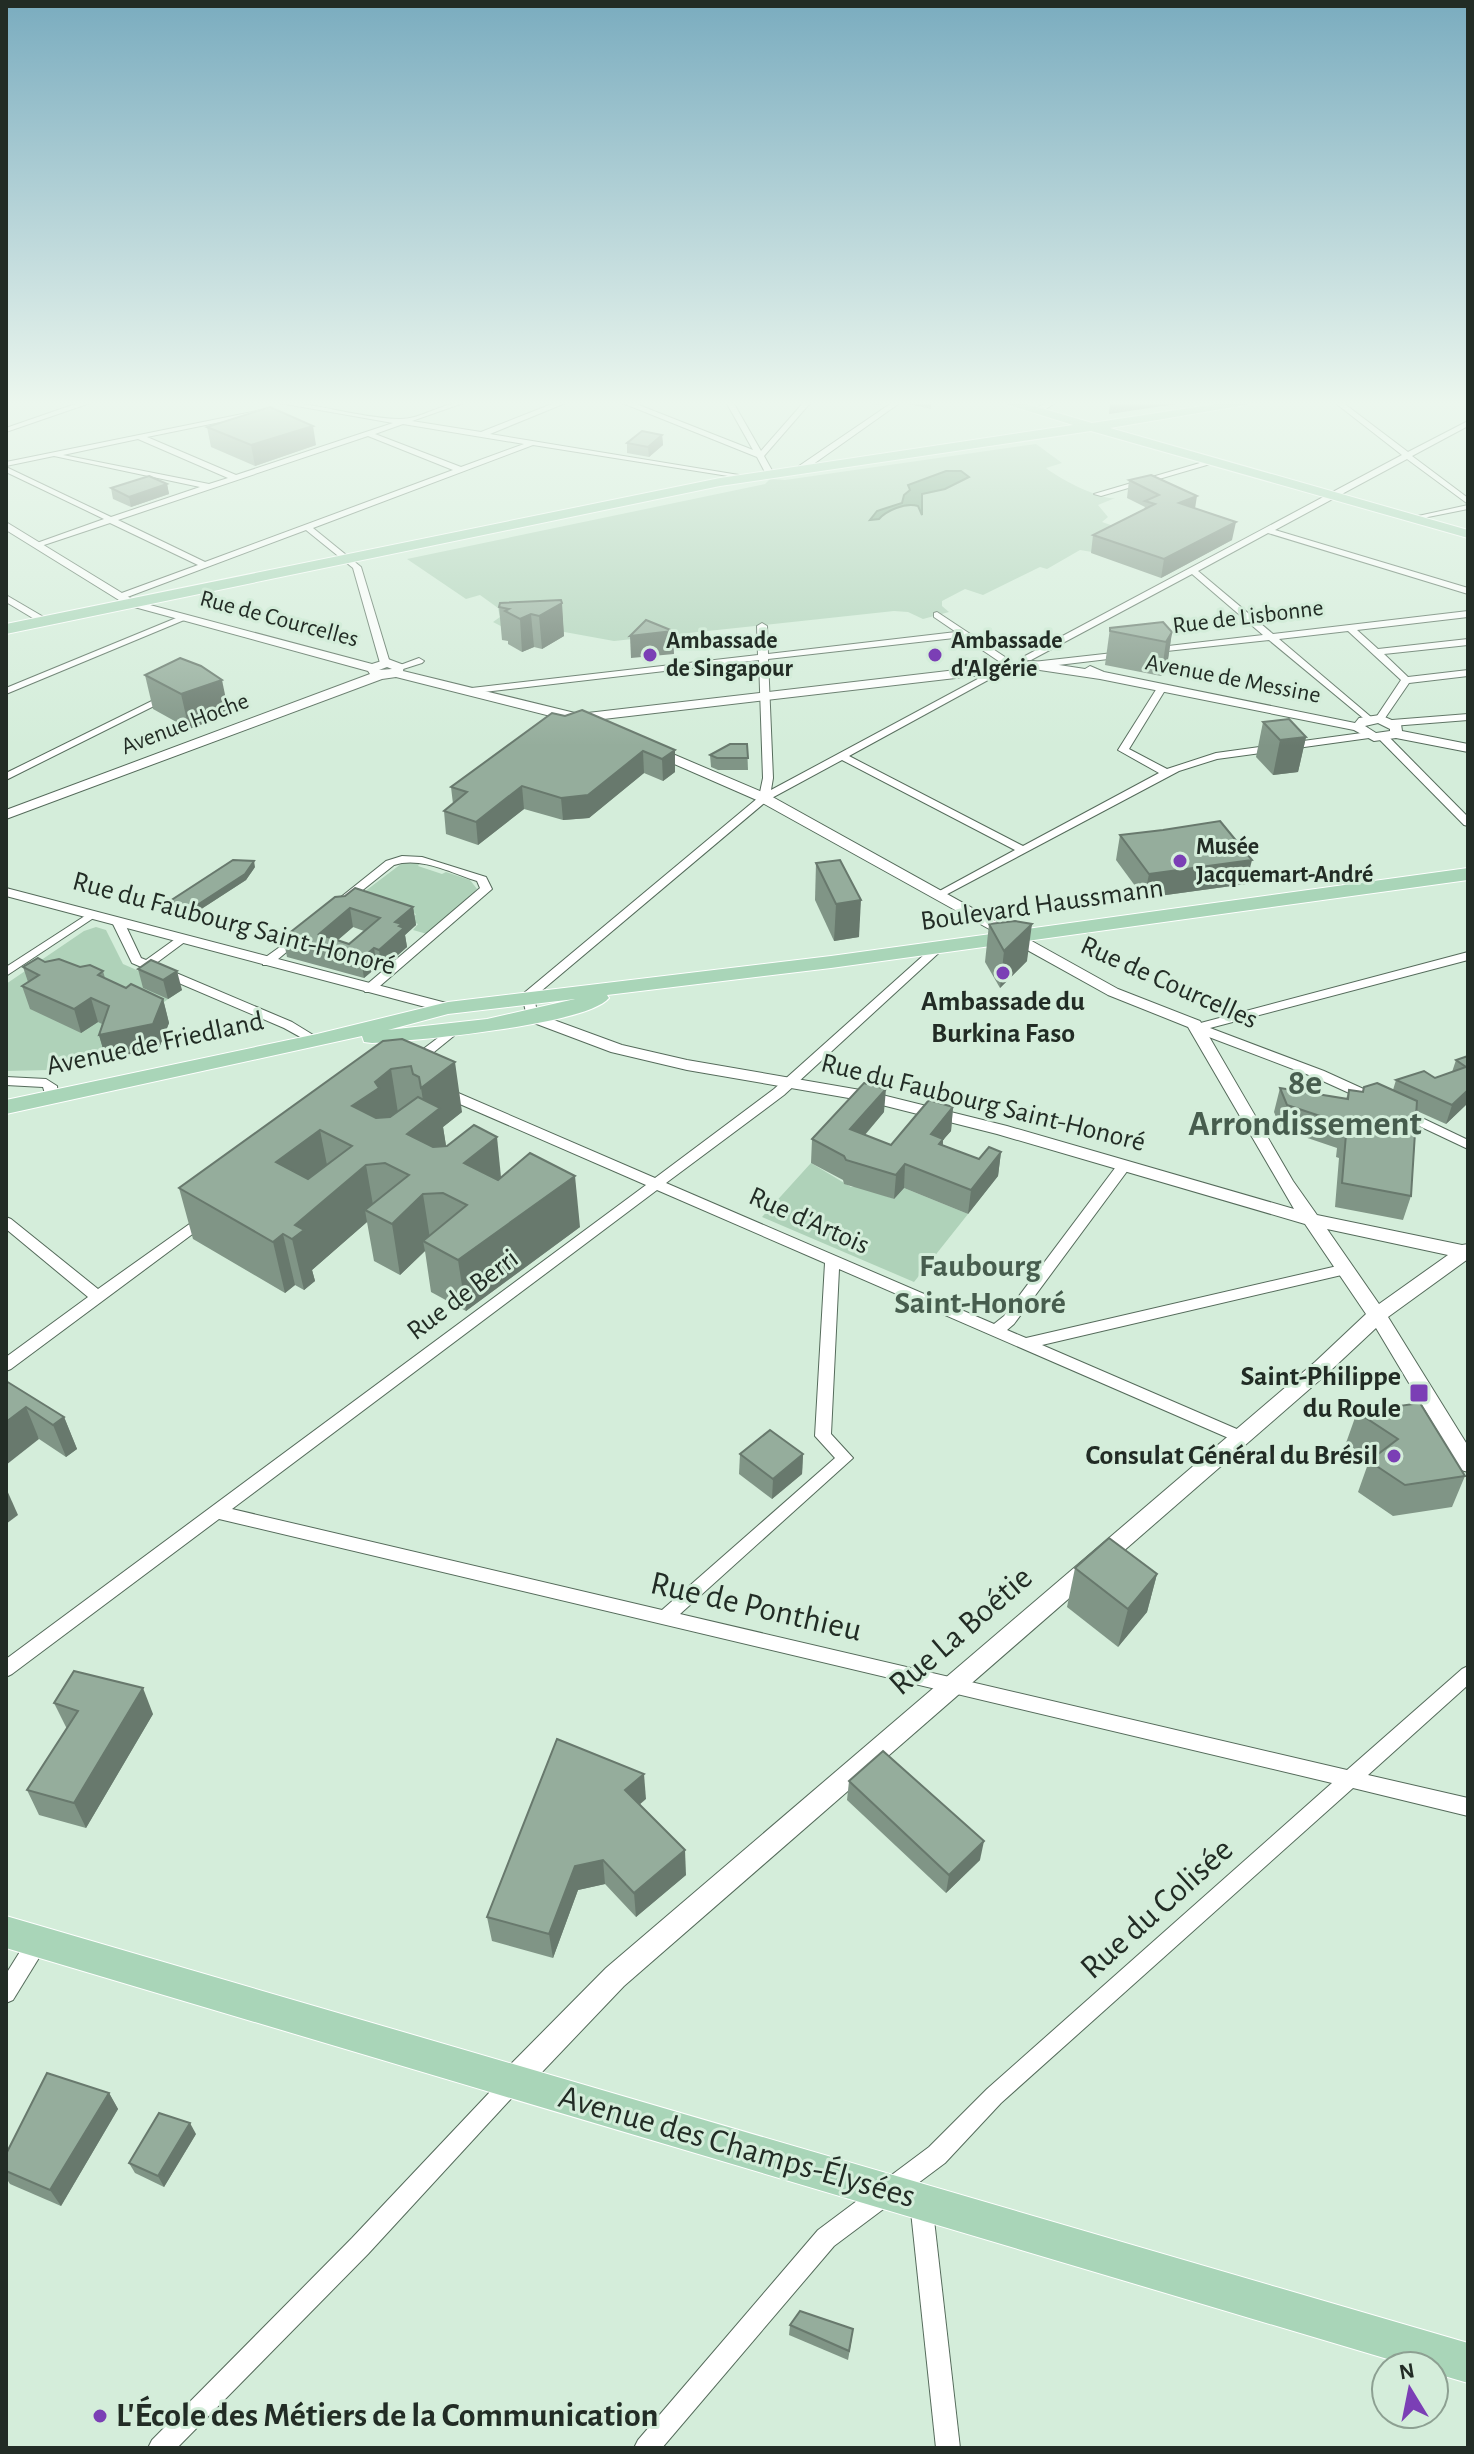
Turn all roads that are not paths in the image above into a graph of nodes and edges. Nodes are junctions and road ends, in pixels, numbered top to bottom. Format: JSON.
{"nodes":[{"id":1,"x":105,"y":517,"type":"edge"},
{"id":2,"x":122,"y":517,"type":"edge"},
{"id":3,"x":335,"y":517,"type":"edge"},
{"id":4,"x":543,"y":517,"type":"edge"},
{"id":5,"x":1292,"y":517,"type":"edge"},
{"id":6,"x":1408,"y":517,"type":"edge"},
{"id":7,"x":1419,"y":517,"type":"edge"},
{"id":8,"x":1413,"y":518,"type":"junction"},
{"id":9,"x":112,"y":520,"type":"junction"},
{"id":10,"x":6,"y":525,"type":"edge"},
{"id":11,"x":307,"y":527,"type":"junction"},
{"id":12,"x":1267,"y":530,"type":"junction"},
{"id":13,"x":1468,"y":534,"type":"edge"},
{"id":14,"x":38,"y":544,"type":"junction"},
{"id":15,"x":348,"y":558,"type":"junction"},
{"id":16,"x":205,"y":565,"type":"junction"},
{"id":17,"x":1192,"y":570,"type":"junction"},
{"id":18,"x":1468,"y":591,"type":"edge"},
{"id":19,"x":6,"y":598,"type":"edge"},
{"id":20,"x":126,"y":600,"type":"junction"},
{"id":21,"x":1468,"y":614,"type":"edge"},
{"id":22,"x":937,"y":615,"type":"dead end"},
{"id":23,"x":184,"y":618,"type":"junction"},
{"id":24,"x":44,"y":621,"type":"junction"},
{"id":25,"x":762,"y":626,"type":"dead end"},
{"id":26,"x":1350,"y":628,"type":"junction"},
{"id":27,"x":6,"y":629,"type":"edge"},
{"id":28,"x":964,"y":634,"type":"junction"},
{"id":29,"x":1271,"y":637,"type":"junction"},
{"id":30,"x":1468,"y":642,"type":"edge"},
{"id":31,"x":1377,"y":652,"type":"junction"},
{"id":32,"x":762,"y":657,"type":"junction"},
{"id":33,"x":419,"y":661,"type":"dead end"},
{"id":34,"x":1030,"y":661,"type":"junction"},
{"id":35,"x":1051,"y":662,"type":"junction"},
{"id":36,"x":1005,"y":664,"type":"junction"},
{"id":37,"x":379,"y":669,"type":"junction"},
{"id":38,"x":397,"y":670,"type":"junction"},
{"id":39,"x":1468,"y":673,"type":"edge"},
{"id":40,"x":1100,"y":675,"type":"junction"},
{"id":41,"x":1406,"y":680,"type":"junction"},
{"id":42,"x":1162,"y":687,"type":"junction"},
{"id":43,"x":6,"y":691,"type":"edge"},
{"id":44,"x":466,"y":691,"type":"junction"},
{"id":45,"x":177,"y":692,"type":"edge"},
{"id":46,"x":764,"y":695,"type":"junction"},
{"id":47,"x":1468,"y":717,"type":"edge"},
{"id":48,"x":579,"y":718,"type":"junction"},
{"id":49,"x":601,"y":727,"type":"edge"},
{"id":50,"x":1378,"y":728,"type":"junction"},
{"id":51,"x":644,"y":746,"type":"edge"},
{"id":52,"x":1468,"y":748,"type":"edge"},
{"id":53,"x":843,"y":757,"type":"junction"},
{"id":54,"x":1167,"y":773,"type":"junction"},
{"id":55,"x":6,"y":777,"type":"edge"},
{"id":56,"x":764,"y":803,"type":"junction"},
{"id":57,"x":6,"y":815,"type":"edge"},
{"id":58,"x":1468,"y":823,"type":"edge"},
{"id":59,"x":1024,"y":851,"type":"junction"},
{"id":60,"x":1468,"y":874,"type":"edge"},
{"id":61,"x":6,"y":892,"type":"edge"},
{"id":62,"x":938,"y":896,"type":"junction"},
{"id":63,"x":336,"y":906,"type":"edge"},
{"id":64,"x":91,"y":915,"type":"junction"},
{"id":65,"x":118,"y":922,"type":"junction"},
{"id":66,"x":305,"y":931,"type":"edge"},
{"id":67,"x":1013,"y":937,"type":"junction"},
{"id":68,"x":182,"y":939,"type":"junction"},
{"id":69,"x":939,"y":947,"type":"junction"},
{"id":70,"x":1468,"y":956,"type":"edge"},
{"id":71,"x":267,"y":962,"type":"junction"},
{"id":72,"x":146,"y":965,"type":"junction"},
{"id":73,"x":6,"y":972,"type":"edge"},
{"id":74,"x":369,"y":989,"type":"junction"},
{"id":75,"x":530,"y":1007,"type":"junction"},
{"id":76,"x":438,"y":1010,"type":"junction"},
{"id":77,"x":1197,"y":1028,"type":"junction"},
{"id":78,"x":451,"y":1032,"type":"junction"},
{"id":79,"x":411,"y":1035,"type":"junction"},
{"id":80,"x":317,"y":1041,"type":"junction"},
{"id":81,"x":411,"y":1065,"type":"junction"},
{"id":82,"x":399,"y":1073,"type":"edge"},
{"id":83,"x":6,"y":1081,"type":"edge"},
{"id":84,"x":791,"y":1083,"type":"junction"},
{"id":85,"x":429,"y":1086,"type":"edge"},
{"id":86,"x":52,"y":1097,"type":"junction"},
{"id":87,"x":6,"y":1107,"type":"edge"},
{"id":88,"x":1468,"y":1145,"type":"edge"},
{"id":89,"x":1123,"y":1167,"type":"junction"},
{"id":90,"x":657,"y":1183,"type":"junction"},
{"id":91,"x":217,"y":1208,"type":"edge"},
{"id":92,"x":1311,"y":1220,"type":"junction"},
{"id":93,"x":6,"y":1222,"type":"edge"},
{"id":94,"x":1467,"y":1252,"type":"edge"},
{"id":95,"x":832,"y":1259,"type":"junction"},
{"id":96,"x":1346,"y":1269,"type":"junction"},
{"id":97,"x":98,"y":1297,"type":"junction"},
{"id":98,"x":1377,"y":1315,"type":"junction"},
{"id":99,"x":996,"y":1330,"type":"junction"},
{"id":100,"x":1025,"y":1343,"type":"junction"},
{"id":101,"x":6,"y":1365,"type":"edge"},
{"id":102,"x":1240,"y":1437,"type":"junction"},
{"id":103,"x":1468,"y":1464,"type":"edge"},
{"id":104,"x":216,"y":1512,"type":"junction"},
{"id":105,"x":664,"y":1618,"type":"junction"},
{"id":106,"x":6,"y":1669,"type":"edge"},
{"id":107,"x":1468,"y":1674,"type":"edge"},
{"id":108,"x":953,"y":1686,"type":"junction"},
{"id":109,"x":1352,"y":1778,"type":"junction"},
{"id":110,"x":1468,"y":1807,"type":"edge"},
{"id":111,"x":22,"y":1937,"type":"edge"},
{"id":112,"x":6,"y":1993,"type":"edge"},
{"id":113,"x":514,"y":2081,"type":"junction"},
{"id":114,"x":905,"y":2197,"type":"junction"},
{"id":115,"x":1468,"y":2363,"type":"edge"},
{"id":116,"x":160,"y":2448,"type":"edge"},
{"id":117,"x":646,"y":2448,"type":"edge"},
{"id":118,"x":948,"y":2448,"type":"edge"}],
"edges":[{"from":1,"to":9,"type":"street"},
{"from":2,"to":9,"type":"street"},
{"from":3,"to":11,"type":"street"},
{"from":4,"to":15,"type":"main road"},
{"from":5,"to":12,"type":"street"},
{"from":6,"to":8,"type":"main road"},
{"from":7,"to":8,"type":"street"},
{"from":8,"to":13,"type":"main road"},
{"from":9,"to":14,"type":"street"},
{"from":9,"to":16,"type":"street"},
{"from":10,"to":14,"type":"street","name":"Rue de Courcelles"},
{"from":11,"to":15,"type":"street"},
{"from":11,"to":16,"type":"street"},
{"from":12,"to":17,"type":"street"},
{"from":12,"to":18,"type":"street"},
{"from":14,"to":20,"type":"street","name":"Rue de Courcelles"},
{"from":15,"to":20,"type":"main road"},
{"from":15,"to":37,"type":"street"},
{"from":16,"to":20,"type":"street"},
{"from":17,"to":29,"type":"street"},
{"from":17,"to":34,"type":"street"},
{"from":19,"to":24,"type":"street"},
{"from":20,"to":23,"type":"street","name":"Rue de Courcelles"},
{"from":20,"to":24,"type":"main road"},
{"from":21,"to":26,"type":"street","name":"Rue de Lisbonne"},
{"from":22,"to":28,"type":"street"},
{"from":23,"to":37,"type":"street","name":"Rue de Courcelles"},
{"from":23,"to":43,"type":"street"},
{"from":24,"to":27,"type":"main road"},
{"from":25,"to":32,"type":"street"},
{"from":26,"to":29,"type":"street","name":"Rue de Lisbonne"},
{"from":26,"to":31,"type":"street"},
{"from":28,"to":32,"type":"street"},
{"from":28,"to":36,"type":"street"},
{"from":29,"to":35,"type":"street","name":"Rue de Lisbonne"},
{"from":29,"to":50,"type":"street"},
{"from":30,"to":31,"type":"street"},
{"from":31,"to":41,"type":"street"},
{"from":32,"to":44,"type":"street"},
{"from":32,"to":46,"type":"street"},
{"from":33,"to":38,"type":"street"},
{"from":34,"to":35,"type":"street","name":"Avenue de Messine"},
{"from":34,"to":36,"type":"street"},
{"from":34,"to":40,"type":"street","name":"Avenue de Messine"},
{"from":35,"to":40,"type":"street","name":"Avenue de Messine"},
{"from":36,"to":46,"type":"street"},
{"from":36,"to":53,"type":"street"},
{"from":37,"to":38,"type":"street"},
{"from":37,"to":57,"type":"street","name":"Avenue Hoche"},
{"from":38,"to":44,"type":"street"},
{"from":39,"to":41,"type":"street"},
{"from":40,"to":42,"type":"street","name":"Avenue de Messine"},
{"from":41,"to":50,"type":"street"},
{"from":42,"to":50,"type":"street","name":"Avenue de Messine"},
{"from":42,"to":54,"type":"street"},
{"from":44,"to":48,"type":"street"},
{"from":45,"to":55,"type":"street"},
{"from":46,"to":48,"type":"street"},
{"from":46,"to":56,"type":"street"},
{"from":47,"to":50,"type":"street"},
{"from":48,"to":49,"type":"street"},
{"from":50,"to":52,"type":"street","name":"Avenue de Messine"},
{"from":50,"to":54,"type":"street"},
{"from":50,"to":58,"type":"street"},
{"from":51,"to":56,"type":"street","name":"Rue de Courcelles"},
{"from":53,"to":56,"type":"street"},
{"from":53,"to":59,"type":"street"},
{"from":54,"to":59,"type":"street"},
{"from":56,"to":62,"type":"street","name":"Rue de Courcelles"},
{"from":56,"to":75,"type":"street"},
{"from":59,"to":62,"type":"street"},
{"from":60,"to":67,"type":"main road","name":"Boulevard Haussmann"},
{"from":61,"to":64,"type":"street","name":"Rue du Faubourg Saint-Honoré"},
{"from":62,"to":67,"type":"street","name":"Rue de Courcelles"},
{"from":63,"to":74,"type":"street"},
{"from":64,"to":65,"type":"street","name":"Rue du Faubourg Saint-Honoré"},
{"from":64,"to":73,"type":"street"},
{"from":65,"to":68,"type":"street","name":"Rue du Faubourg Saint-Honoré"},
{"from":65,"to":72,"type":"street"},
{"from":66,"to":71,"type":"street"},
{"from":67,"to":69,"type":"main road","name":"Boulevard Haussmann"},
{"from":67,"to":77,"type":"street","name":"Rue de Courcelles"},
{"from":68,"to":71,"type":"street","name":"Rue du Faubourg Saint-Honoré"},
{"from":68,"to":72,"type":"street"},
{"from":69,"to":75,"type":"main road","name":"Boulevard Haussmann"},
{"from":69,"to":84,"type":"street","name":"Rue de Berri"},
{"from":70,"to":77,"type":"street"},
{"from":71,"to":74,"type":"street","name":"Rue du Faubourg Saint-Honoré"},
{"from":72,"to":80,"type":"street"},
{"from":74,"to":76,"type":"street","name":"Rue du Faubourg Saint-Honoré"},
{"from":75,"to":76,"type":"main road","name":"Boulevard Haussmann"},
{"from":75,"to":78,"type":"main road","name":"Boulevard Haussmann"},
{"from":75,"to":84,"type":"street","name":"Rue du Faubourg Saint-Honoré"},
{"from":76,"to":79,"type":"street"},
{"from":76,"to":80,"type":"main road","name":"Avenue de Friedland"},
{"from":77,"to":88,"type":"street","name":"Rue de Courcelles"},
{"from":77,"to":92,"type":"street"},
{"from":78,"to":79,"type":"main road","name":"Boulevard Haussmann"},
{"from":78,"to":81,"type":"street"},
{"from":79,"to":80,"type":"main road","name":"Avenue de Friedland"},
{"from":79,"to":81,"type":"street"},
{"from":80,"to":86,"type":"main road","name":"Avenue de Friedland"},
{"from":81,"to":82,"type":"street"},
{"from":83,"to":86,"type":"street"},
{"from":84,"to":89,"type":"street","name":"Rue du Faubourg Saint-Honoré"},
{"from":84,"to":90,"type":"street","name":"Rue de Berri"},
{"from":85,"to":90,"type":"street","name":"Rue d'Artois"},
{"from":86,"to":87,"type":"main road","name":"Avenue de Friedland"},
{"from":89,"to":92,"type":"street","name":"Rue du Faubourg Saint-Honoré"},
{"from":89,"to":99,"type":"street"},
{"from":90,"to":95,"type":"street","name":"Rue d'Artois"},
{"from":90,"to":104,"type":"street","name":"Rue de Berri"},
{"from":91,"to":97,"type":"street"},
{"from":92,"to":94,"type":"street","name":"Rue du Faubourg Saint-Honoré"},
{"from":92,"to":96,"type":"street"},
{"from":93,"to":97,"type":"street"},
{"from":94,"to":98,"type":"street","name":"Rue La Boétie"},
{"from":95,"to":99,"type":"street","name":"Rue d'Artois"},
{"from":95,"to":105,"type":"street"},
{"from":96,"to":98,"type":"street"},
{"from":96,"to":100,"type":"street"},
{"from":97,"to":101,"type":"street"},
{"from":98,"to":102,"type":"street","name":"Rue La Boétie"},
{"from":98,"to":103,"type":"street"},
{"from":99,"to":100,"type":"street","name":"Rue d'Artois"},
{"from":100,"to":102,"type":"street","name":"Rue d'Artois"},
{"from":102,"to":108,"type":"street","name":"Rue La Boétie"},
{"from":104,"to":105,"type":"street","name":"Rue de Ponthieu"},
{"from":104,"to":106,"type":"street","name":"Rue de Berri"},
{"from":105,"to":108,"type":"street","name":"Rue de Ponthieu"},
{"from":107,"to":109,"type":"street","name":"Rue du Colisée"},
{"from":108,"to":109,"type":"street","name":"Rue de Ponthieu"},
{"from":108,"to":113,"type":"street","name":"Rue La Boétie"},
{"from":109,"to":110,"type":"street","name":"Rue de Ponthieu"},
{"from":109,"to":114,"type":"street","name":"Rue du Colisée"},
{"from":111,"to":112,"type":"street"},
{"from":111,"to":113,"type":"main road","name":"Avenue des Champs-Élysées"},
{"from":113,"to":114,"type":"main road","name":"Avenue des Champs-Élysées"},
{"from":113,"to":116,"type":"street"},
{"from":114,"to":115,"type":"main road","name":"Avenue des Champs-Élysées"},
{"from":114,"to":117,"type":"street","name":"Rue du Colisée"},
{"from":114,"to":118,"type":"street"}]}
